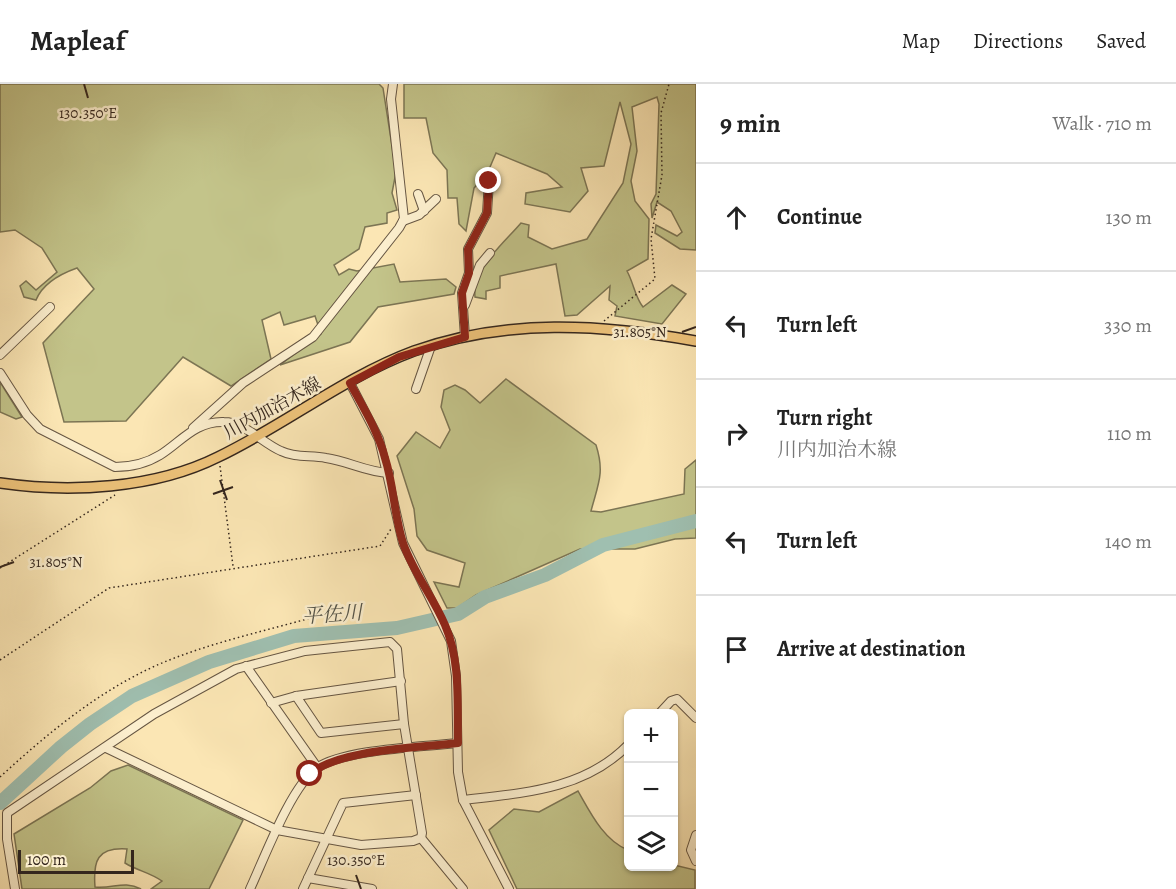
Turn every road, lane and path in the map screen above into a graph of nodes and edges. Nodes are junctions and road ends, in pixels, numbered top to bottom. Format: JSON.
{"nodes":[{"id":1,"x":393,"y":84,"type":"edge"},
{"id":2,"x":669,"y":84,"type":"edge"},
{"id":3,"x":489,"y":181,"type":"dead end"},
{"id":4,"x":418,"y":194,"type":"dead end"},
{"id":5,"x":436,"y":199,"type":"dead end"},
{"id":6,"x":424,"y":211,"type":"junction"},
{"id":7,"x":403,"y":221,"type":"junction"},
{"id":8,"x":490,"y":253,"type":"dead end"},
{"id":9,"x":50,"y":307,"type":"dead end"},
{"id":10,"x":463,"y":312,"type":"junction"},
{"id":11,"x":600,"y":327,"type":"junction"},
{"id":12,"x":465,"y":337,"type":"junction"},
{"id":13,"x":696,"y":341,"type":"edge"},
{"id":14,"x":431,"y":346,"type":"junction"},
{"id":15,"x":0,"y":355,"type":"edge"},
{"id":16,"x":0,"y":373,"type":"edge"},
{"id":17,"x":350,"y":383,"type":"junction"},
{"id":18,"x":416,"y":389,"type":"dead end"},
{"id":19,"x":193,"y":428,"type":"junction"},
{"id":20,"x":256,"y":436,"type":"junction"},
{"id":21,"x":218,"y":458,"type":"junction"},
{"id":22,"x":389,"y":473,"type":"junction"},
{"id":23,"x":0,"y":483,"type":"edge"},
{"id":24,"x":115,"y":495,"type":"dead end"},
{"id":25,"x":397,"y":522,"type":"junction"},
{"id":26,"x":233,"y":566,"type":"junction"},
{"id":27,"x":0,"y":568,"type":"edge"},
{"id":28,"x":321,"y":615,"type":"dead end"},
{"id":29,"x":0,"y":660,"type":"edge"},
{"id":30,"x":246,"y":666,"type":"junction"},
{"id":31,"x":401,"y":681,"type":"junction"},
{"id":32,"x":296,"y":696,"type":"junction"},
{"id":33,"x":271,"y":703,"type":"junction"},
{"id":34,"x":663,"y":709,"type":"edge"},
{"id":35,"x":696,"y":718,"type":"edge"},
{"id":36,"x":404,"y":724,"type":"junction"},
{"id":37,"x":458,"y":743,"type":"junction"},
{"id":38,"x":106,"y":748,"type":"junction"},
{"id":39,"x":408,"y":749,"type":"junction"},
{"id":40,"x":624,"y":749,"type":"edge"},
{"id":41,"x":317,"y":767,"type":"junction"},
{"id":42,"x":0,"y":777,"type":"edge"},
{"id":43,"x":416,"y":795,"type":"junction"},
{"id":44,"x":463,"y":800,"type":"junction"},
{"id":45,"x":277,"y":830,"type":"junction"},
{"id":46,"x":696,"y":835,"type":"edge"},
{"id":47,"x":420,"y":837,"type":"junction"},
{"id":48,"x":328,"y":838,"type":"junction"},
{"id":49,"x":4,"y":841,"type":"edge"},
{"id":50,"x":696,"y":861,"type":"edge"},
{"id":51,"x":308,"y":878,"type":"junction"},
{"id":52,"x":15,"y":889,"type":"edge"},
{"id":53,"x":250,"y":889,"type":"edge"},
{"id":54,"x":303,"y":889,"type":"edge"},
{"id":55,"x":372,"y":889,"type":"edge"},
{"id":56,"x":463,"y":889,"type":"edge"},
{"id":57,"x":508,"y":889,"type":"edge"}],
"edges":[{"from":1,"to":7,"type":"street"},
{"from":2,"to":11,"type":"path"},
{"from":3,"to":10,"type":"street"},
{"from":4,"to":6,"type":"street"},
{"from":5,"to":6,"type":"street"},
{"from":6,"to":7,"type":"street"},
{"from":7,"to":19,"type":"street"},
{"from":8,"to":10,"type":"street"},
{"from":9,"to":15,"type":"street"},
{"from":10,"to":12,"type":"street"},
{"from":11,"to":12,"type":"main road","name":"川内加治木線"},
{"from":11,"to":13,"type":"main road","name":"川内加治木線"},
{"from":12,"to":14,"type":"main road","name":"川内加治木線"},
{"from":14,"to":17,"type":"main road","name":"川内加治木線"},
{"from":14,"to":18,"type":"street"},
{"from":16,"to":19,"type":"street"},
{"from":17,"to":20,"type":"main road","name":"川内加治木線"},
{"from":17,"to":22,"type":"street"},
{"from":19,"to":20,"type":"street"},
{"from":20,"to":21,"type":"main road","name":"川内加治木線"},
{"from":20,"to":22,"type":"street"},
{"from":21,"to":23,"type":"main road","name":"川内加治木線"},
{"from":21,"to":26,"type":"path"},
{"from":22,"to":25,"type":"street"},
{"from":24,"to":27,"type":"path"},
{"from":25,"to":26,"type":"path"},
{"from":25,"to":37,"type":"street"},
{"from":26,"to":29,"type":"path"},
{"from":28,"to":42,"type":"path"},
{"from":30,"to":31,"type":"street"},
{"from":30,"to":33,"type":"street"},
{"from":30,"to":38,"type":"street"},
{"from":31,"to":32,"type":"street"},
{"from":31,"to":36,"type":"street"},
{"from":32,"to":33,"type":"street"},
{"from":32,"to":36,"type":"street"},
{"from":33,"to":41,"type":"street"},
{"from":34,"to":35,"type":"street"},
{"from":36,"to":39,"type":"street"},
{"from":37,"to":39,"type":"street"},
{"from":37,"to":44,"type":"street"},
{"from":38,"to":45,"type":"street"},
{"from":38,"to":49,"type":"street"},
{"from":39,"to":41,"type":"street"},
{"from":39,"to":43,"type":"street"},
{"from":40,"to":44,"type":"street"},
{"from":41,"to":45,"type":"street"},
{"from":43,"to":47,"type":"street"},
{"from":43,"to":48,"type":"street"},
{"from":44,"to":57,"type":"street"},
{"from":45,"to":48,"type":"street"},
{"from":45,"to":53,"type":"street"},
{"from":46,"to":50,"type":"street"},
{"from":47,"to":48,"type":"street"},
{"from":47,"to":56,"type":"street"},
{"from":48,"to":51,"type":"street"},
{"from":49,"to":52,"type":"street"},
{"from":51,"to":54,"type":"street"},
{"from":51,"to":55,"type":"street"}]}
